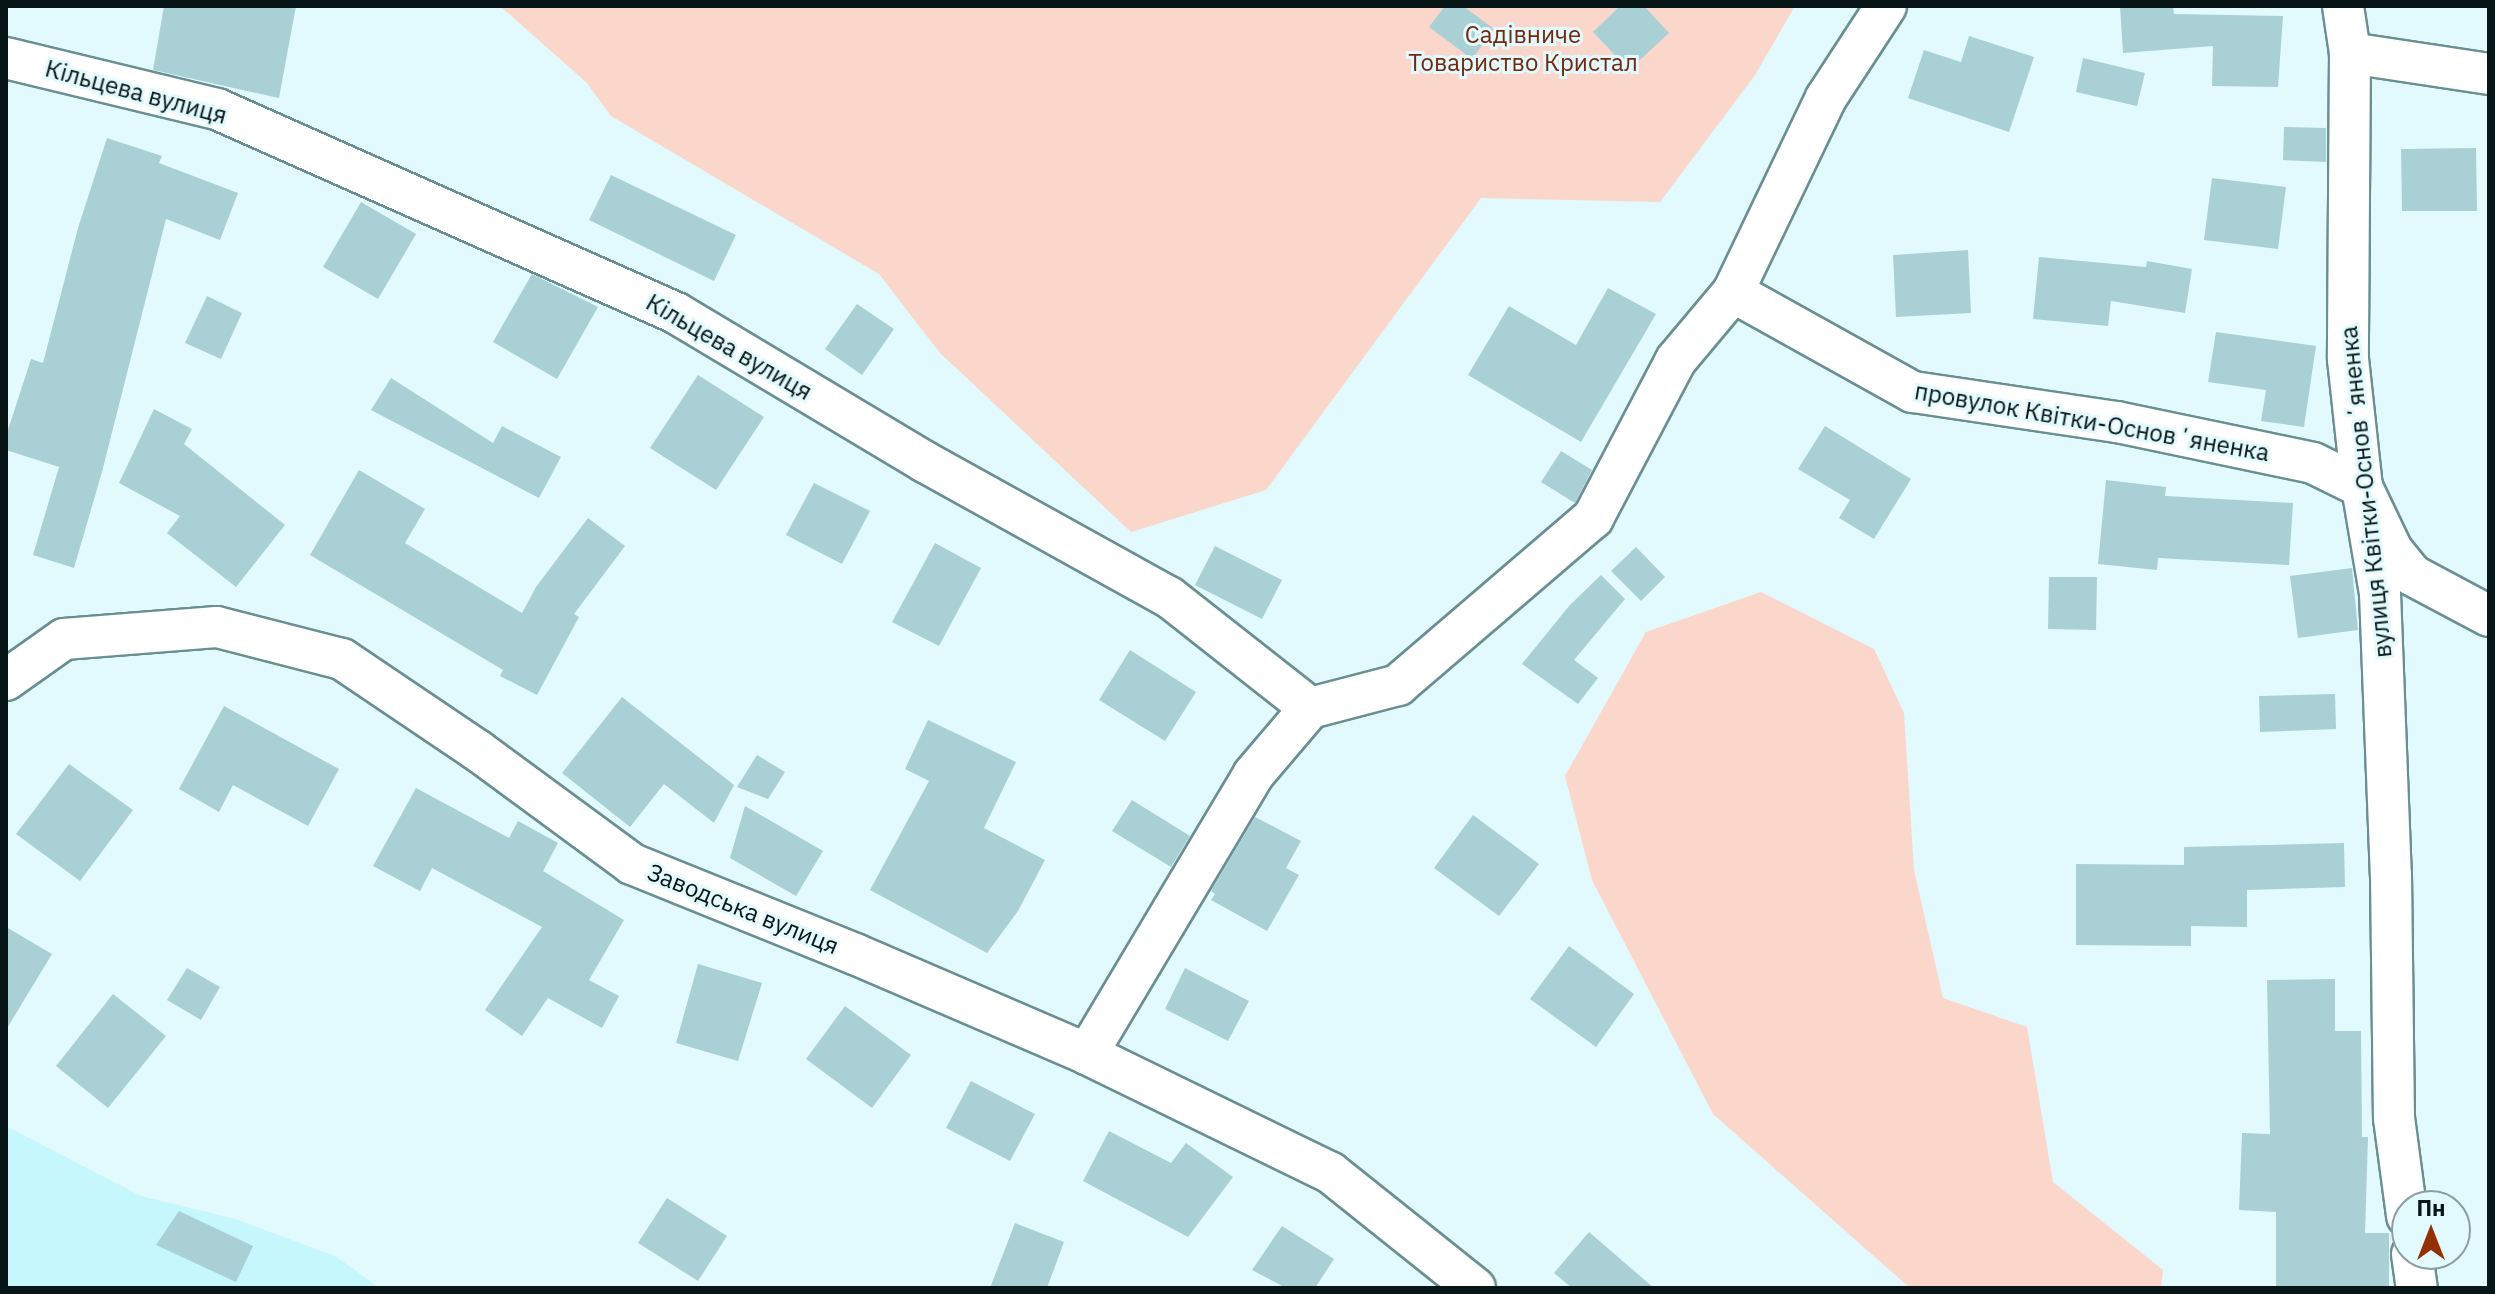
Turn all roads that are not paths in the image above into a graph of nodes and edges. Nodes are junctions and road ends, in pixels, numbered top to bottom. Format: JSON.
{"nodes":[{"id":1,"x":1886,"y":6,"type":"edge"},
{"id":2,"x":2343,"y":6,"type":"edge"},
{"id":3,"x":2350,"y":53,"type":"junction"},
{"id":4,"x":6,"y":58,"type":"edge"},
{"id":5,"x":2489,"y":74,"type":"edge"},
{"id":6,"x":1733,"y":292,"type":"junction"},
{"id":7,"x":2362,"y":487,"type":"junction"},
{"id":8,"x":2489,"y":616,"type":"edge"},
{"id":9,"x":6,"y":680,"type":"edge"},
{"id":10,"x":1310,"y":708,"type":"junction"},
{"id":11,"x":1087,"y":1054,"type":"junction"},
{"id":12,"x":2404,"y":1190,"type":"edge"},
{"id":13,"x":1475,"y":1288,"type":"edge"}],
"edges":[{"from":1,"to":6,"type":"street"},
{"from":2,"to":3,"type":"street","name":"вулиця Квітки-Основʼяненка"},
{"from":3,"to":5,"type":"street"},
{"from":3,"to":7,"type":"street","name":"вулиця Квітки-Основʼяненка"},
{"from":4,"to":10,"type":"street","name":"Кільцева вулиця"},
{"from":6,"to":7,"type":"street","name":"провулок Квітки-Основʼяненка"},
{"from":6,"to":10,"type":"street"},
{"from":7,"to":8,"type":"street"},
{"from":7,"to":12,"type":"street","name":"вулиця Квітки-Основʼяненка"},
{"from":9,"to":11,"type":"street","name":"Заводська вулиця"},
{"from":10,"to":11,"type":"street"},
{"from":11,"to":13,"type":"street","name":"Заводська вулиця"}]}
